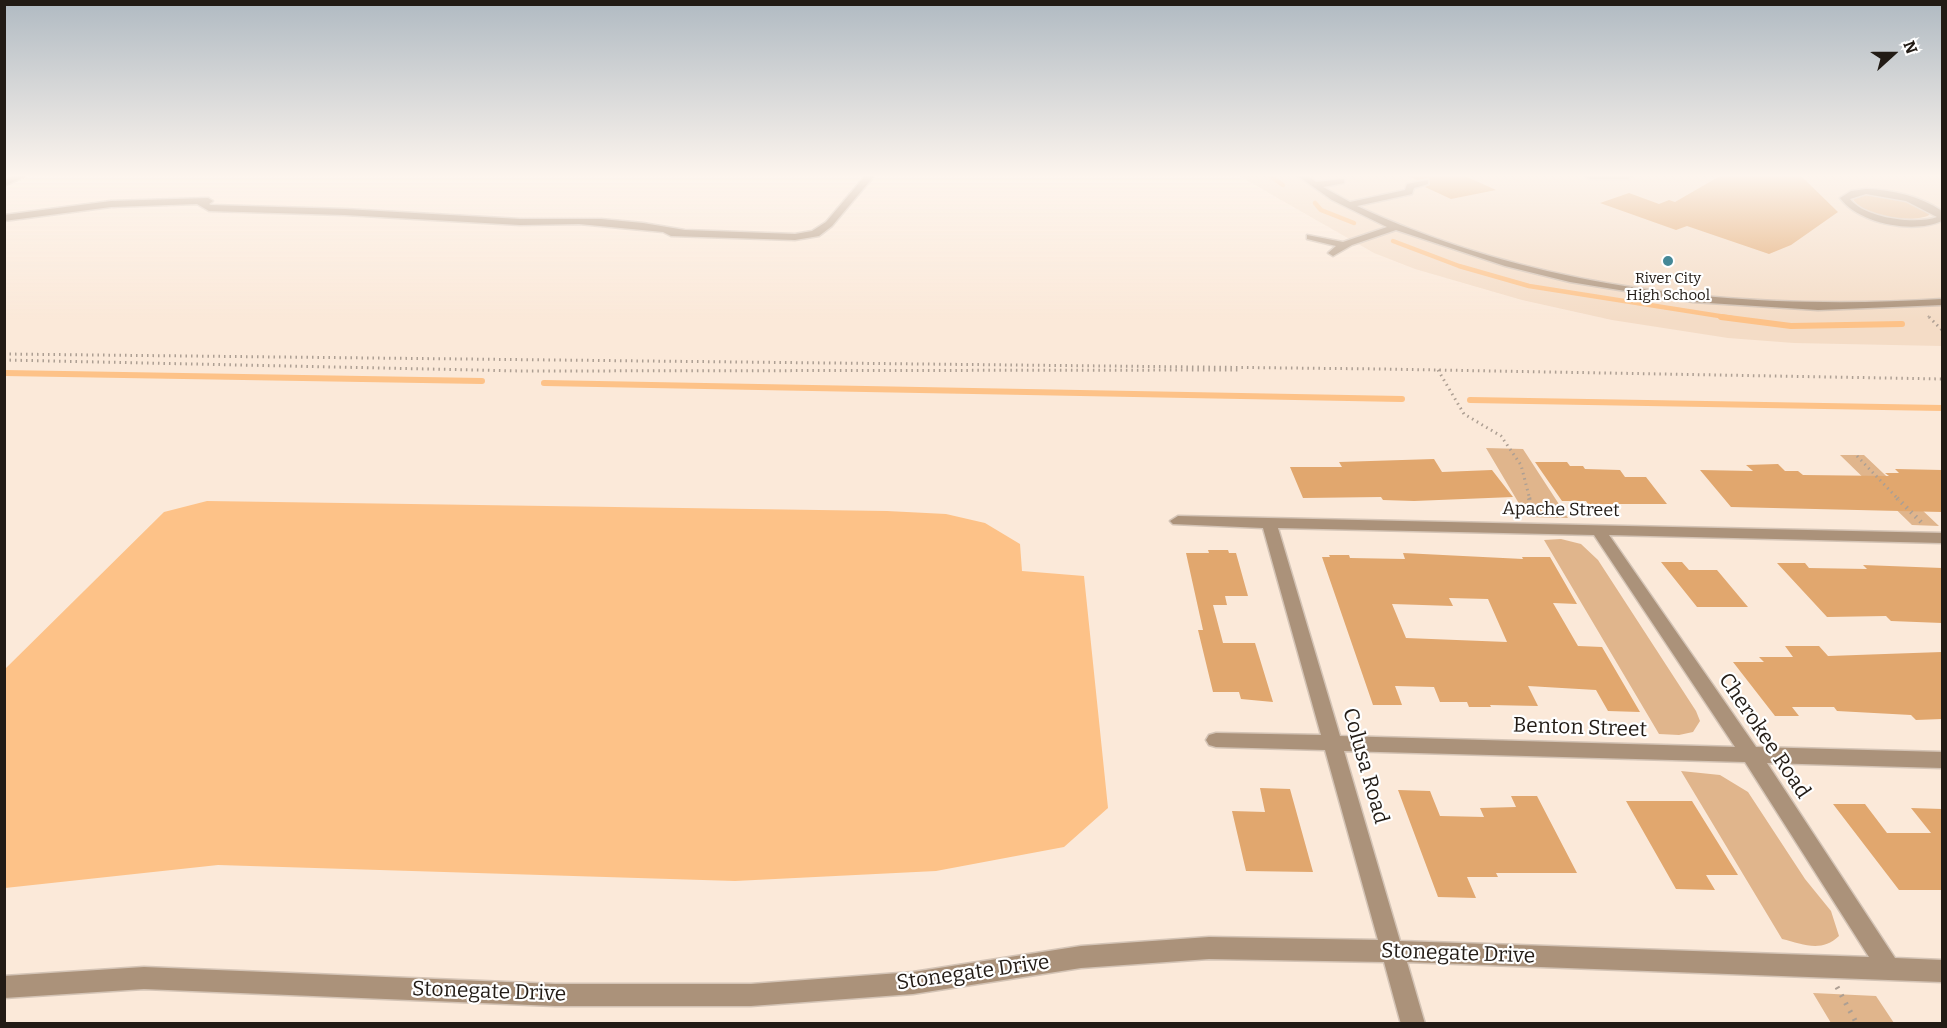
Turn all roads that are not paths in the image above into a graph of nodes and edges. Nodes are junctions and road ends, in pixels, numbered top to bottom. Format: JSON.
{"nodes":[{"id":1,"x":525,"y":224,"type":"edge"},
{"id":2,"x":829,"y":224,"type":"edge"},
{"id":3,"x":1390,"y":224,"type":"edge"},
{"id":4,"x":1911,"y":224,"type":"edge"},
{"id":5,"x":1396,"y":227,"type":"junction"},
{"id":6,"x":1942,"y":232,"type":"edge"},
{"id":7,"x":1311,"y":237,"type":"dead end"},
{"id":8,"x":1344,"y":245,"type":"junction"},
{"id":9,"x":1334,"y":253,"type":"dead end"},
{"id":10,"x":1942,"y":302,"type":"edge"},
{"id":11,"x":1178,"y":521,"type":"dead end"},
{"id":12,"x":1269,"y":523,"type":"junction"},
{"id":13,"x":1598,"y":530,"type":"junction"},
{"id":14,"x":1942,"y":538,"type":"edge"},
{"id":15,"x":1216,"y":740,"type":"dead end"},
{"id":16,"x":1333,"y":743,"type":"junction"},
{"id":17,"x":1751,"y":755,"type":"junction"},
{"id":18,"x":1942,"y":760,"type":"edge"},
{"id":19,"x":1391,"y":951,"type":"junction"},
{"id":20,"x":1889,"y":969,"type":"junction"},
{"id":21,"x":1942,"y":970,"type":"edge"},
{"id":22,"x":4,"y":987,"type":"edge"},
{"id":23,"x":1413,"y":1023,"type":"edge"}],
"edges":[{"from":1,"to":2,"type":"street"},
{"from":3,"to":5,"type":"street"},
{"from":4,"to":6,"type":"street"},
{"from":5,"to":8,"type":"street"},
{"from":5,"to":10,"type":"street"},
{"from":7,"to":8,"type":"street"},
{"from":8,"to":9,"type":"street"},
{"from":11,"to":12,"type":"street","name":"Apache Street"},
{"from":12,"to":13,"type":"street","name":"Apache Street"},
{"from":12,"to":16,"type":"street","name":"Colusa Road"},
{"from":13,"to":14,"type":"street","name":"Apache Street"},
{"from":13,"to":17,"type":"street","name":"Cherokee Road"},
{"from":15,"to":16,"type":"street","name":"Benton Street"},
{"from":16,"to":17,"type":"street","name":"Benton Street"},
{"from":16,"to":19,"type":"street","name":"Colusa Road"},
{"from":17,"to":18,"type":"street","name":"Benton Street"},
{"from":17,"to":20,"type":"street","name":"Cherokee Road"},
{"from":19,"to":20,"type":"street","name":"Stonegate Drive"},
{"from":19,"to":22,"type":"street","name":"Stonegate Drive"},
{"from":19,"to":23,"type":"street","name":"Colusa Road"},
{"from":20,"to":21,"type":"street","name":"Stonegate Drive"}]}
